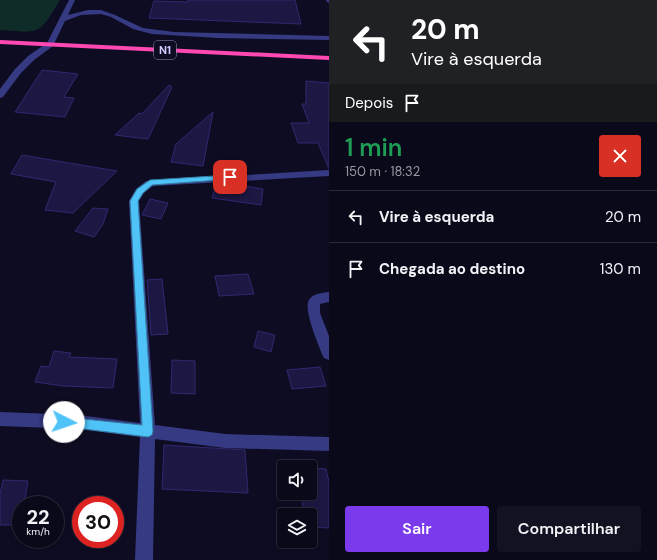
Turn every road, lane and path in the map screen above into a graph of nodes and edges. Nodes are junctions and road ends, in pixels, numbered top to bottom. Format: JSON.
{"nodes":[{"id":1,"x":72,"y":0,"type":"edge"},
{"id":2,"x":63,"y":19,"type":"junction"},
{"id":3,"x":329,"y":38,"type":"edge"},
{"id":4,"x":0,"y":42,"type":"edge"},
{"id":5,"x":50,"y":44,"type":"junction"},
{"id":6,"x":329,"y":58,"type":"edge"},
{"id":7,"x":0,"y":95,"type":"edge"},
{"id":8,"x":329,"y":173,"type":"edge"},
{"id":9,"x":329,"y":297,"type":"edge"},
{"id":10,"x":329,"y":354,"type":"edge"},
{"id":11,"x":0,"y":419,"type":"edge"},
{"id":12,"x":148,"y":431,"type":"junction"},
{"id":13,"x":329,"y":444,"type":"edge"},
{"id":14,"x":144,"y":560,"type":"edge"}],
"edges":[{"from":1,"to":2,"type":"street"},
{"from":2,"to":3,"type":"street"},
{"from":2,"to":5,"type":"street"},
{"from":4,"to":5,"type":"highway","number":"N1"},
{"from":5,"to":6,"type":"highway","number":"N1"},
{"from":5,"to":7,"type":"street"},
{"from":8,"to":12,"type":"street"},
{"from":9,"to":10,"type":"street"},
{"from":11,"to":12,"type":"street"},
{"from":12,"to":13,"type":"street"},
{"from":12,"to":14,"type":"street"}]}
